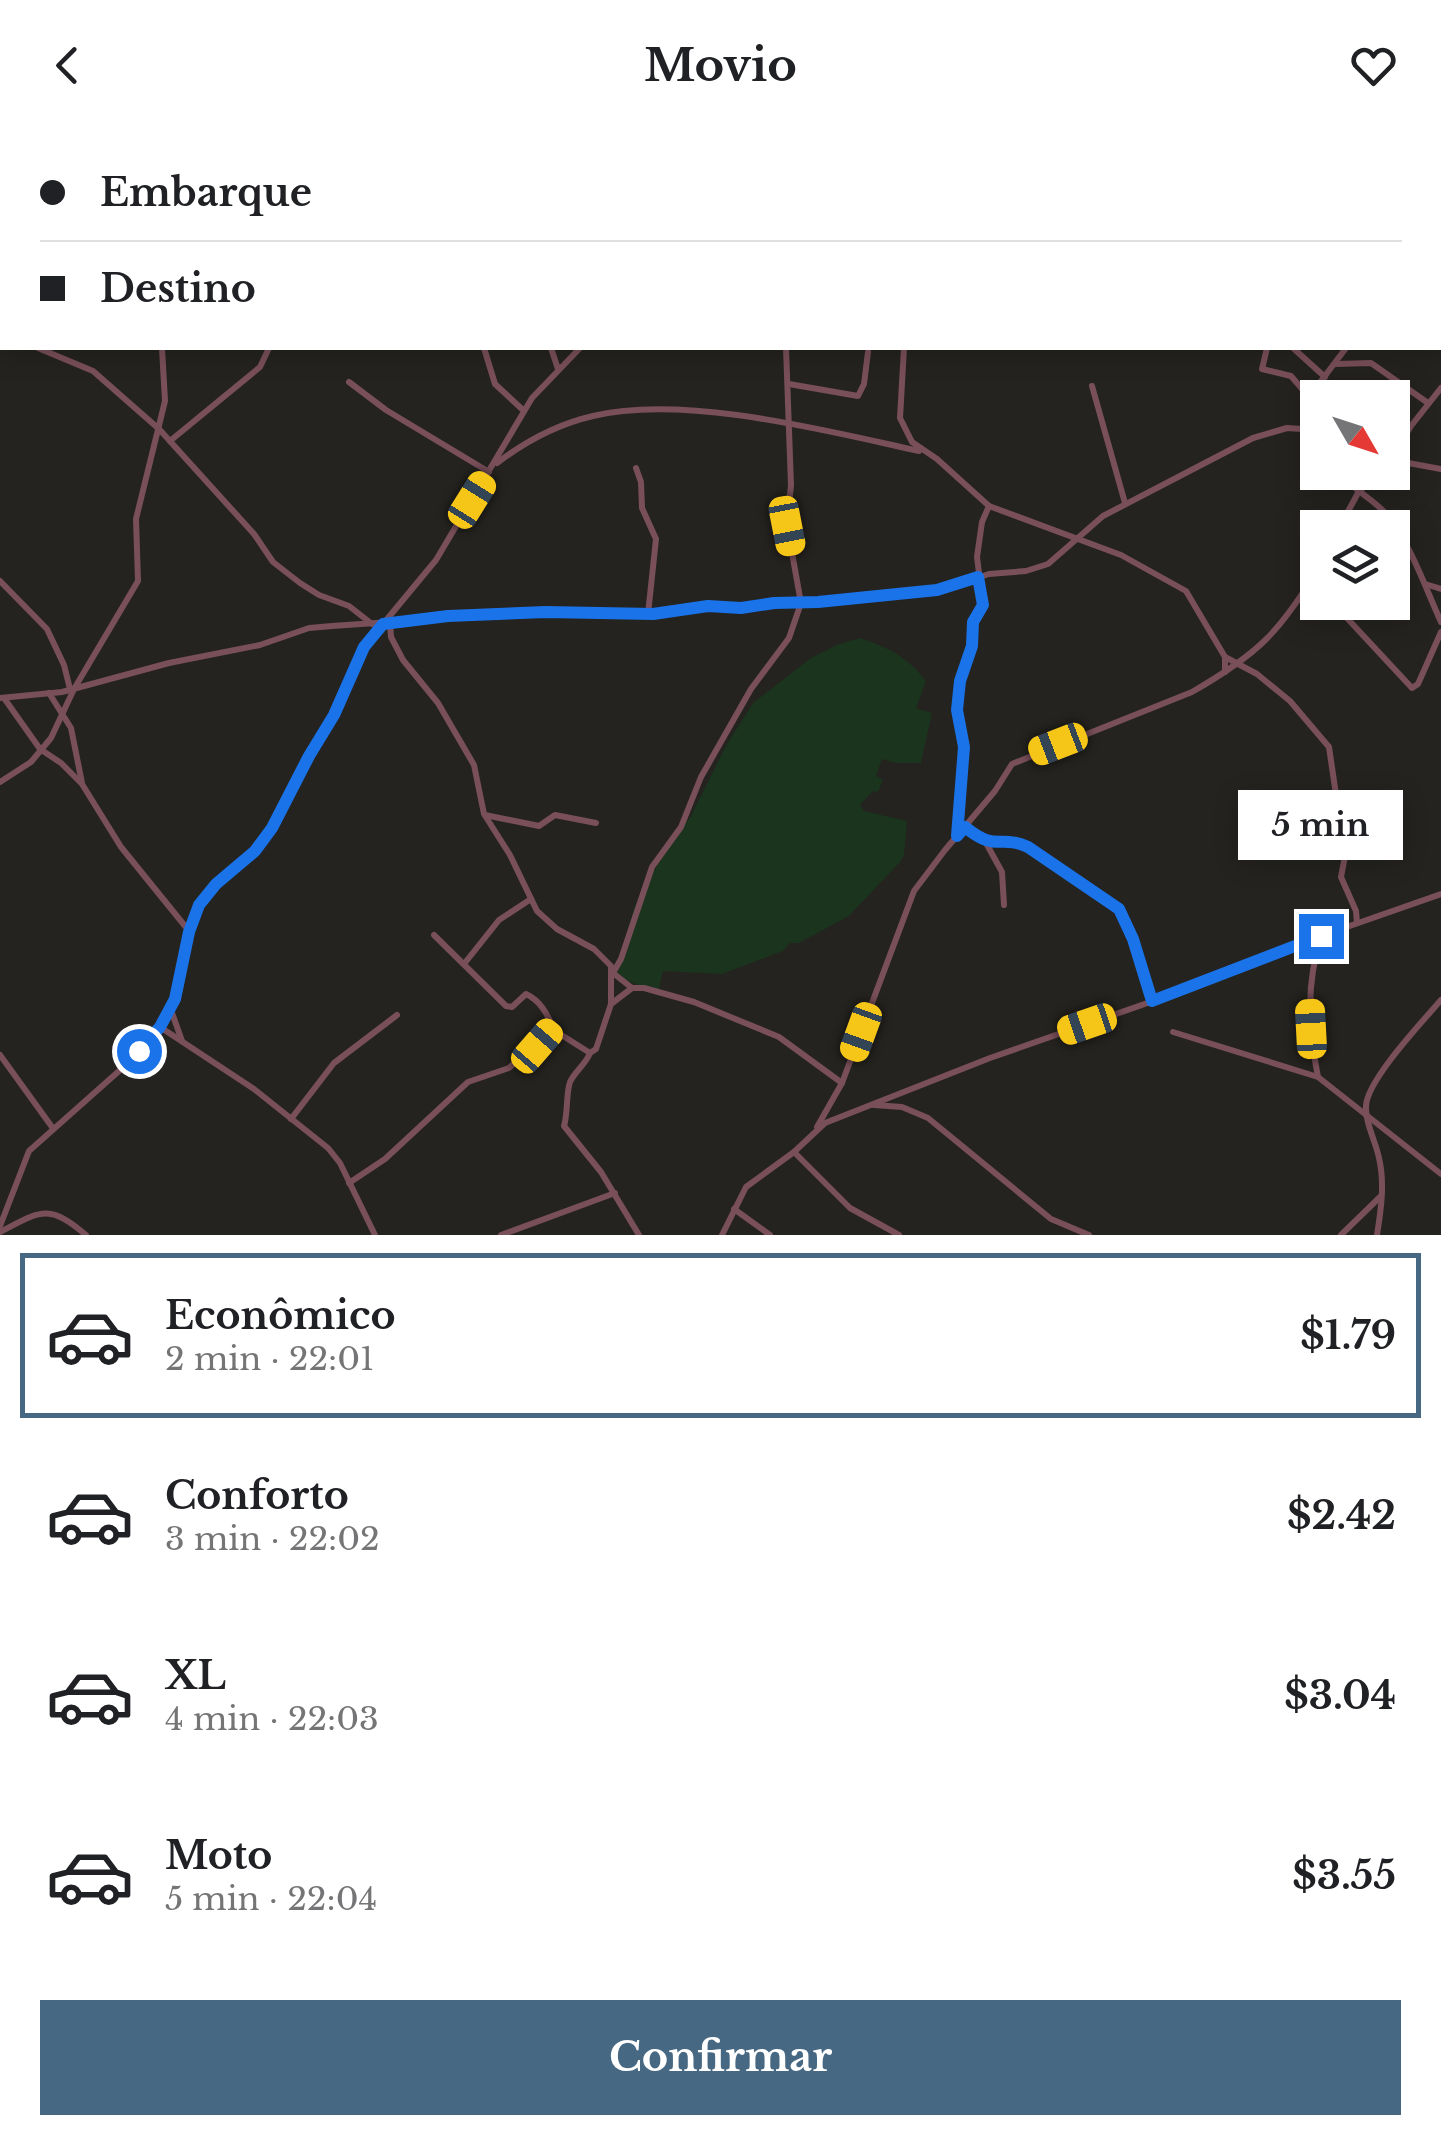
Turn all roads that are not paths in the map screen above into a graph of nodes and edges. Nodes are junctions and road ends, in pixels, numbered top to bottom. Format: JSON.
{"nodes":[{"id":1,"x":43,"y":350,"type":"edge"},
{"id":2,"x":162,"y":350,"type":"edge"},
{"id":3,"x":268,"y":350,"type":"edge"},
{"id":4,"x":485,"y":350,"type":"edge"},
{"id":5,"x":550,"y":350,"type":"edge"},
{"id":6,"x":578,"y":350,"type":"edge"},
{"id":7,"x":786,"y":350,"type":"edge"},
{"id":8,"x":904,"y":350,"type":"edge"},
{"id":9,"x":1267,"y":350,"type":"edge"},
{"id":10,"x":1296,"y":350,"type":"edge"},
{"id":11,"x":1345,"y":350,"type":"edge"},
{"id":12,"x":868,"y":352,"type":"dead end"},
{"id":13,"x":1336,"y":364,"type":"junction"},
{"id":14,"x":558,"y":370,"type":"junction"},
{"id":15,"x":1325,"y":377,"type":"junction"},
{"id":16,"x":1323,"y":380,"type":"edge"},
{"id":17,"x":349,"y":382,"type":"dead end"},
{"id":18,"x":789,"y":384,"type":"junction"},
{"id":19,"x":1092,"y":386,"type":"dead end"},
{"id":20,"x":1300,"y":386,"type":"edge"},
{"id":21,"x":1441,"y":388,"type":"edge"},
{"id":22,"x":1428,"y":404,"type":"junction"},
{"id":23,"x":524,"y":410,"type":"junction"},
{"id":24,"x":788,"y":426,"type":"junction"},
{"id":25,"x":159,"y":429,"type":"junction"},
{"id":26,"x":1300,"y":429,"type":"edge"},
{"id":27,"x":1410,"y":431,"type":"edge"},
{"id":28,"x":170,"y":441,"type":"junction"},
{"id":29,"x":926,"y":452,"type":"junction"},
{"id":30,"x":1410,"y":462,"type":"edge"},
{"id":31,"x":636,"y":468,"type":"dead end"},
{"id":32,"x":491,"y":469,"type":"junction"},
{"id":33,"x":1441,"y":469,"type":"edge"},
{"id":34,"x":1355,"y":490,"type":"edge"},
{"id":35,"x":1361,"y":490,"type":"edge"},
{"id":36,"x":1358,"y":493,"type":"junction"},
{"id":37,"x":1125,"y":502,"type":"junction"},
{"id":38,"x":989,"y":506,"type":"junction"},
{"id":39,"x":1349,"y":510,"type":"edge"},
{"id":40,"x":1077,"y":540,"type":"junction"},
{"id":41,"x":978,"y":577,"type":"junction"},
{"id":42,"x":0,"y":580,"type":"edge"},
{"id":43,"x":1424,"y":584,"type":"junction"},
{"id":44,"x":1441,"y":589,"type":"edge"},
{"id":45,"x":1300,"y":600,"type":"edge"},
{"id":46,"x":801,"y":604,"type":"junction"},
{"id":47,"x":648,"y":614,"type":"junction"},
{"id":48,"x":1349,"y":620,"type":"edge"},
{"id":49,"x":1441,"y":622,"type":"edge"},
{"id":50,"x":386,"y":623,"type":"junction"},
{"id":51,"x":373,"y":624,"type":"junction"},
{"id":52,"x":1441,"y":632,"type":"edge"},
{"id":53,"x":1225,"y":658,"type":"junction"},
{"id":54,"x":1238,"y":663,"type":"junction"},
{"id":55,"x":1225,"y":672,"type":"junction"},
{"id":56,"x":72,"y":689,"type":"junction"},
{"id":57,"x":49,"y":694,"type":"junction"},
{"id":58,"x":2,"y":698,"type":"edge"},
{"id":59,"x":62,"y":711,"type":"junction"},
{"id":60,"x":40,"y":750,"type":"junction"},
{"id":61,"x":0,"y":782,"type":"edge"},
{"id":62,"x":82,"y":784,"type":"junction"},
{"id":63,"x":484,"y":814,"type":"junction"},
{"id":64,"x":596,"y":823,"type":"dead end"},
{"id":65,"x":965,"y":827,"type":"junction"},
{"id":66,"x":957,"y":836,"type":"junction"},
{"id":67,"x":985,"y":842,"type":"junction"},
{"id":68,"x":1441,"y":894,"type":"edge"},
{"id":69,"x":532,"y":899,"type":"junction"},
{"id":70,"x":1004,"y":905,"type":"dead end"},
{"id":71,"x":1357,"y":923,"type":"junction"},
{"id":72,"x":189,"y":932,"type":"junction"},
{"id":73,"x":434,"y":936,"type":"dead end"},
{"id":74,"x":1321,"y":936,"type":"junction"},
{"id":75,"x":464,"y":964,"type":"junction"},
{"id":76,"x":613,"y":973,"type":"junction"},
{"id":77,"x":632,"y":988,"type":"junction"},
{"id":78,"x":1441,"y":1000,"type":"edge"},
{"id":79,"x":1152,"y":1001,"type":"junction"},
{"id":80,"x":611,"y":1004,"type":"junction"},
{"id":81,"x":171,"y":1009,"type":"junction"},
{"id":82,"x":397,"y":1015,"type":"dead end"},
{"id":83,"x":160,"y":1027,"type":"junction"},
{"id":84,"x":554,"y":1029,"type":"junction"},
{"id":85,"x":1173,"y":1032,"type":"dead end"},
{"id":86,"x":182,"y":1042,"type":"junction"},
{"id":87,"x":590,"y":1052,"type":"junction"},
{"id":88,"x":0,"y":1055,"type":"edge"},
{"id":89,"x":1318,"y":1077,"type":"junction"},
{"id":90,"x":842,"y":1083,"type":"junction"},
{"id":91,"x":868,"y":1104,"type":"junction"},
{"id":92,"x":1366,"y":1114,"type":"junction"},
{"id":93,"x":291,"y":1118,"type":"junction"},
{"id":94,"x":52,"y":1128,"type":"junction"},
{"id":95,"x":816,"y":1128,"type":"junction"},
{"id":96,"x":794,"y":1152,"type":"junction"},
{"id":97,"x":1441,"y":1174,"type":"edge"},
{"id":98,"x":349,"y":1183,"type":"junction"},
{"id":99,"x":615,"y":1193,"type":"junction"},
{"id":100,"x":1382,"y":1195,"type":"junction"},
{"id":101,"x":734,"y":1209,"type":"junction"},
{"id":102,"x":517,"y":1228,"type":"junction"},
{"id":103,"x":0,"y":1229,"type":"edge"},
{"id":104,"x":86,"y":1235,"type":"edge"},
{"id":105,"x":376,"y":1235,"type":"edge"},
{"id":106,"x":501,"y":1235,"type":"edge"},
{"id":107,"x":510,"y":1235,"type":"edge"},
{"id":108,"x":640,"y":1235,"type":"edge"},
{"id":109,"x":722,"y":1235,"type":"edge"},
{"id":110,"x":770,"y":1235,"type":"edge"},
{"id":111,"x":899,"y":1235,"type":"edge"},
{"id":112,"x":1089,"y":1235,"type":"edge"},
{"id":113,"x":1341,"y":1235,"type":"edge"},
{"id":114,"x":1377,"y":1235,"type":"edge"}],
"edges":[{"from":1,"to":25,"type":"street"},
{"from":2,"to":25,"type":"street"},
{"from":3,"to":28,"type":"street"},
{"from":4,"to":23,"type":"street"},
{"from":5,"to":14,"type":"street"},
{"from":6,"to":14,"type":"street"},
{"from":7,"to":18,"type":"street"},
{"from":8,"to":29,"type":"street"},
{"from":9,"to":20,"type":"street"},
{"from":10,"to":15,"type":"street"},
{"from":11,"to":13,"type":"street"},
{"from":12,"to":18,"type":"street"},
{"from":13,"to":15,"type":"street"},
{"from":13,"to":22,"type":"street"},
{"from":14,"to":23,"type":"street"},
{"from":15,"to":16,"type":"street"},
{"from":17,"to":32,"type":"street"},
{"from":18,"to":24,"type":"street"},
{"from":19,"to":37,"type":"street"},
{"from":21,"to":22,"type":"street"},
{"from":22,"to":27,"type":"street"},
{"from":23,"to":32,"type":"street"},
{"from":24,"to":29,"type":"street"},
{"from":24,"to":32,"type":"street"},
{"from":24,"to":46,"type":"street"},
{"from":25,"to":28,"type":"street"},
{"from":25,"to":56,"type":"street"},
{"from":26,"to":37,"type":"street"},
{"from":28,"to":51,"type":"street"},
{"from":29,"to":38,"type":"street"},
{"from":30,"to":33,"type":"street"},
{"from":31,"to":47,"type":"street"},
{"from":32,"to":50,"type":"street"},
{"from":34,"to":36,"type":"street"},
{"from":35,"to":36,"type":"street"},
{"from":36,"to":39,"type":"street"},
{"from":36,"to":43,"type":"street"},
{"from":37,"to":40,"type":"street"},
{"from":38,"to":40,"type":"street"},
{"from":38,"to":41,"type":"street"},
{"from":40,"to":41,"type":"street"},
{"from":40,"to":53,"type":"street"},
{"from":41,"to":46,"type":"street"},
{"from":41,"to":66,"type":"street"},
{"from":42,"to":56,"type":"street"},
{"from":43,"to":44,"type":"street"},
{"from":43,"to":49,"type":"street"},
{"from":45,"to":54,"type":"street"},
{"from":46,"to":47,"type":"street"},
{"from":46,"to":76,"type":"street"},
{"from":47,"to":50,"type":"street"},
{"from":48,"to":52,"type":"street"},
{"from":50,"to":51,"type":"street"},
{"from":50,"to":63,"type":"street"},
{"from":50,"to":72,"type":"street"},
{"from":51,"to":56,"type":"street"},
{"from":53,"to":54,"type":"street"},
{"from":53,"to":55,"type":"street"},
{"from":54,"to":55,"type":"street"},
{"from":54,"to":71,"type":"street"},
{"from":55,"to":65,"type":"street"},
{"from":56,"to":57,"type":"street"},
{"from":56,"to":59,"type":"street"},
{"from":57,"to":58,"type":"street"},
{"from":57,"to":59,"type":"street"},
{"from":58,"to":60,"type":"street"},
{"from":59,"to":60,"type":"street"},
{"from":59,"to":62,"type":"street"},
{"from":60,"to":61,"type":"street"},
{"from":60,"to":62,"type":"street"},
{"from":62,"to":72,"type":"street"},
{"from":63,"to":64,"type":"street"},
{"from":63,"to":69,"type":"street"},
{"from":65,"to":66,"type":"street"},
{"from":65,"to":67,"type":"street"},
{"from":66,"to":90,"type":"street"},
{"from":67,"to":70,"type":"street"},
{"from":67,"to":79,"type":"street"},
{"from":68,"to":71,"type":"street"},
{"from":69,"to":75,"type":"street"},
{"from":69,"to":76,"type":"street"},
{"from":71,"to":74,"type":"street"},
{"from":72,"to":81,"type":"street"},
{"from":73,"to":75,"type":"street"},
{"from":74,"to":79,"type":"street"},
{"from":74,"to":89,"type":"street"},
{"from":75,"to":84,"type":"street"},
{"from":76,"to":77,"type":"street"},
{"from":76,"to":80,"type":"street"},
{"from":77,"to":80,"type":"street"},
{"from":77,"to":90,"type":"street"},
{"from":78,"to":92,"type":"street"},
{"from":79,"to":91,"type":"street"},
{"from":80,"to":87,"type":"street"},
{"from":81,"to":83,"type":"street"},
{"from":81,"to":86,"type":"street"},
{"from":82,"to":93,"type":"street"},
{"from":83,"to":86,"type":"street"},
{"from":83,"to":94,"type":"street"},
{"from":84,"to":87,"type":"street"},
{"from":84,"to":98,"type":"street"},
{"from":85,"to":89,"type":"street"},
{"from":86,"to":93,"type":"street"},
{"from":87,"to":99,"type":"street"},
{"from":88,"to":94,"type":"street"},
{"from":89,"to":92,"type":"street"},
{"from":90,"to":95,"type":"street"},
{"from":91,"to":95,"type":"street"},
{"from":91,"to":112,"type":"street"},
{"from":92,"to":97,"type":"street"},
{"from":92,"to":100,"type":"street"},
{"from":93,"to":98,"type":"street"},
{"from":94,"to":103,"type":"street"},
{"from":95,"to":96,"type":"street"},
{"from":96,"to":101,"type":"street"},
{"from":96,"to":111,"type":"street"},
{"from":98,"to":105,"type":"street"},
{"from":99,"to":102,"type":"street"},
{"from":99,"to":108,"type":"street"},
{"from":100,"to":113,"type":"street"},
{"from":100,"to":114,"type":"street"},
{"from":101,"to":109,"type":"street"},
{"from":101,"to":110,"type":"street"},
{"from":102,"to":106,"type":"street"},
{"from":102,"to":107,"type":"street"},
{"from":103,"to":104,"type":"street"}]}
